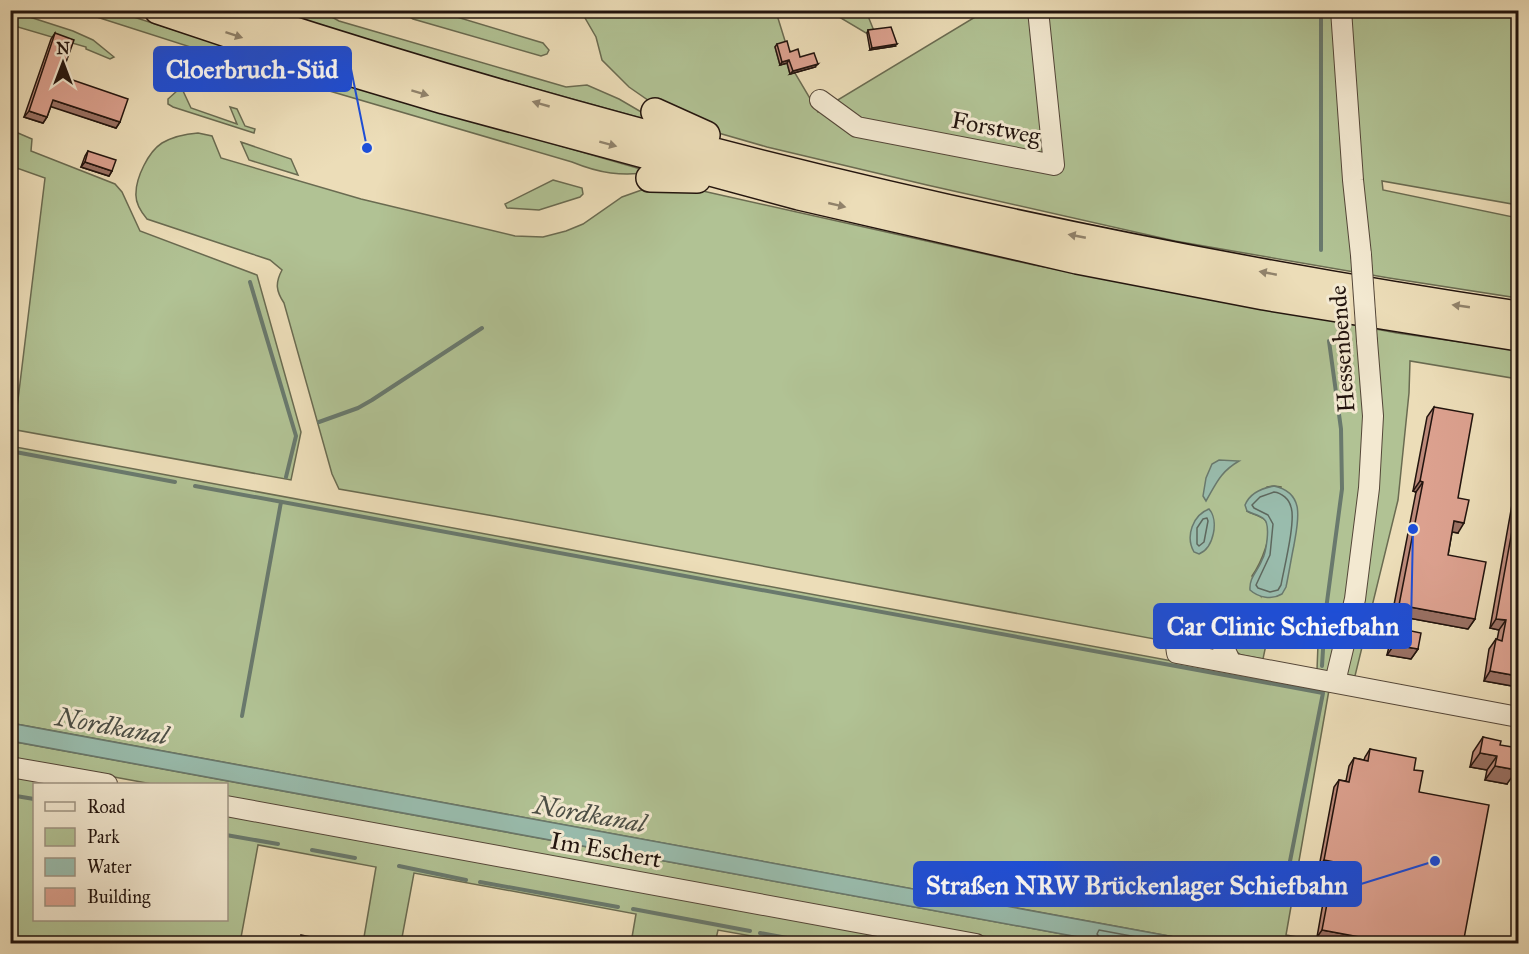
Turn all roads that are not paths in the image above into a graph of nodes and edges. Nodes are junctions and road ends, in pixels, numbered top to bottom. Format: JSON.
{"nodes":[{"id":1,"x":158,"y":10,"type":"edge"},
{"id":2,"x":230,"y":10,"type":"edge"},
{"id":3,"x":1038,"y":10,"type":"edge"},
{"id":4,"x":1341,"y":10,"type":"edge"},
{"id":5,"x":820,"y":100,"type":"dead end"},
{"id":6,"x":655,"y":112,"type":"dead end"},
{"id":7,"x":787,"y":170,"type":"junction"},
{"id":8,"x":650,"y":178,"type":"dead end"},
{"id":9,"x":799,"y":196,"type":"junction"},
{"id":10,"x":1518,"y":315,"type":"edge"},
{"id":11,"x":1518,"y":337,"type":"edge"},
{"id":12,"x":1231,"y":663,"type":"junction"},
{"id":13,"x":1335,"y":682,"type":"junction"},
{"id":14,"x":1518,"y":717,"type":"edge"},
{"id":15,"x":10,"y":767,"type":"edge"},
{"id":16,"x":101,"y":783,"type":"edge"},
{"id":17,"x":228,"y":806,"type":"edge"},
{"id":18,"x":976,"y":944,"type":"edge"}],
"edges":[{"from":1,"to":9,"type":"highway","one_way":true},
{"from":7,"to":2,"type":"highway","one_way":true},
{"from":3,"to":5,"type":"street","name":"Forstweg"},
{"from":4,"to":13,"type":"street","name":"Hessenbende","bridge":true},
{"from":6,"to":7,"type":"highway"},
{"from":10,"to":7,"type":"highway","one_way":true},
{"from":8,"to":9,"type":"highway"},
{"from":9,"to":11,"type":"highway","one_way":true},
{"from":12,"to":12,"type":"street"},
{"from":12,"to":13,"type":"street"},
{"from":13,"to":14,"type":"street"},
{"from":15,"to":16,"type":"street"},
{"from":17,"to":18,"type":"street","name":"Im Eschert"}]}
